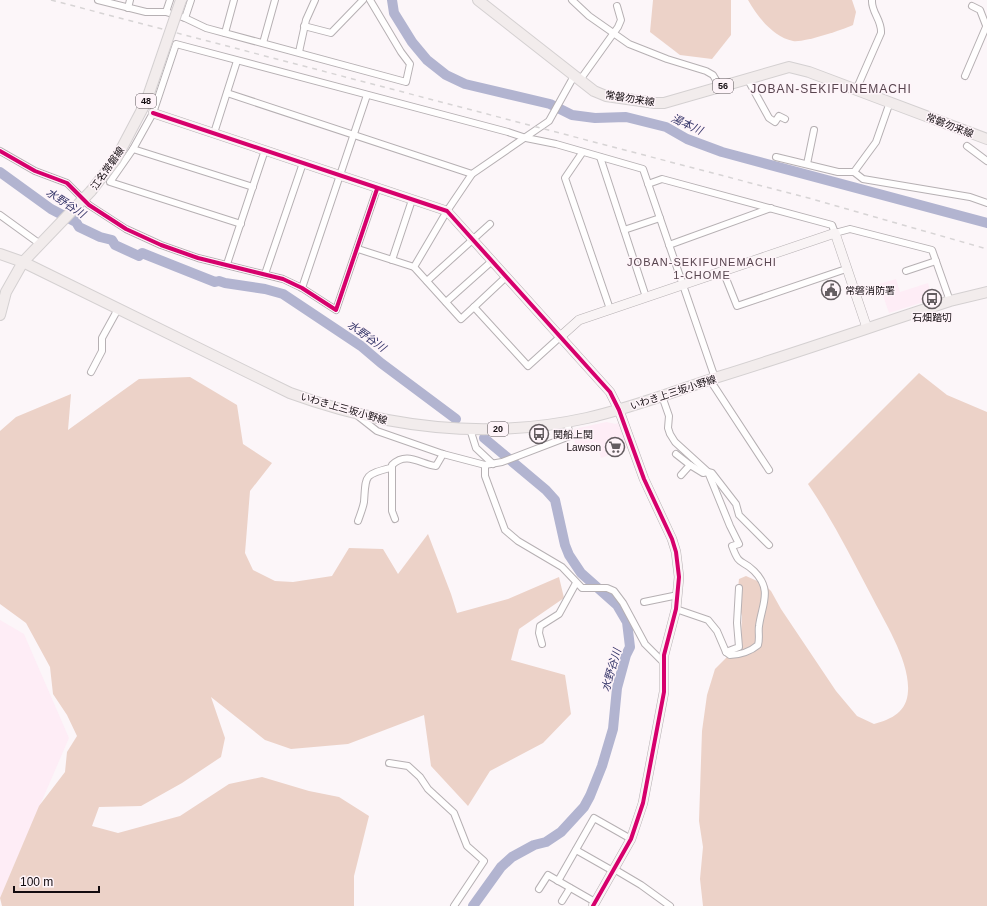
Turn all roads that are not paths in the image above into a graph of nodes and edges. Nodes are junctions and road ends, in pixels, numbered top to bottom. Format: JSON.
{"nodes":[{"id":1,"x":98,"y":0,"type":"edge"},
{"id":2,"x":130,"y":0,"type":"edge"},
{"id":3,"x":170,"y":0,"type":"edge"},
{"id":4,"x":181,"y":0,"type":"edge"},
{"id":5,"x":191,"y":0,"type":"edge"},
{"id":6,"x":234,"y":0,"type":"edge"},
{"id":7,"x":275,"y":0,"type":"edge"},
{"id":8,"x":315,"y":0,"type":"edge"},
{"id":9,"x":363,"y":0,"type":"edge"},
{"id":10,"x":370,"y":0,"type":"edge"},
{"id":11,"x":479,"y":0,"type":"edge"},
{"id":12,"x":572,"y":0,"type":"edge"},
{"id":13,"x":872,"y":0,"type":"edge"},
{"id":14,"x":617,"y":6,"type":"dead end"},
{"id":15,"x":972,"y":6,"type":"dead end"},
{"id":16,"x":128,"y":8,"type":"junction"},
{"id":17,"x":166,"y":12,"type":"junction"},
{"id":18,"x":185,"y":18,"type":"junction"},
{"id":19,"x":304,"y":26,"type":"junction"},
{"id":20,"x":987,"y":28,"type":"edge"},
{"id":21,"x":225,"y":33,"type":"junction"},
{"id":22,"x":613,"y":34,"type":"junction"},
{"id":23,"x":263,"y":43,"type":"junction"},
{"id":24,"x":299,"y":52,"type":"junction"},
{"id":25,"x":237,"y":61,"type":"junction"},
{"id":26,"x":965,"y":76,"type":"dead end"},
{"id":27,"x":577,"y":78,"type":"junction"},
{"id":28,"x":747,"y":78,"type":"junction"},
{"id":29,"x":720,"y":87,"type":"junction"},
{"id":30,"x":856,"y":90,"type":"junction"},
{"id":31,"x":227,"y":93,"type":"junction"},
{"id":32,"x":367,"y":95,"type":"junction"},
{"id":33,"x":890,"y":102,"type":"junction"},
{"id":34,"x":153,"y":113,"type":"junction"},
{"id":35,"x":785,"y":119,"type":"dead end"},
{"id":36,"x":814,"y":130,"type":"dead end"},
{"id":37,"x":214,"y":134,"type":"junction"},
{"id":38,"x":354,"y":134,"type":"junction"},
{"id":39,"x":526,"y":138,"type":"junction"},
{"id":40,"x":987,"y":139,"type":"edge"},
{"id":41,"x":967,"y":146,"type":"dead end"},
{"id":42,"x":133,"y":149,"type":"junction"},
{"id":43,"x":265,"y":150,"type":"junction"},
{"id":44,"x":0,"y":151,"type":"edge"},
{"id":45,"x":582,"y":153,"type":"junction"},
{"id":46,"x":600,"y":157,"type":"junction"},
{"id":47,"x":776,"y":157,"type":"dead end"},
{"id":48,"x":987,"y":161,"type":"edge"},
{"id":49,"x":303,"y":163,"type":"junction"},
{"id":50,"x":806,"y":164,"type":"junction"},
{"id":51,"x":854,"y":172,"type":"junction"},
{"id":52,"x":472,"y":174,"type":"junction"},
{"id":53,"x":340,"y":176,"type":"junction"},
{"id":54,"x":648,"y":184,"type":"junction"},
{"id":55,"x":253,"y":187,"type":"junction"},
{"id":56,"x":377,"y":189,"type":"junction"},
{"id":57,"x":83,"y":199,"type":"junction"},
{"id":58,"x":412,"y":200,"type":"junction"},
{"id":59,"x":987,"y":203,"type":"edge"},
{"id":60,"x":771,"y":208,"type":"junction"},
{"id":61,"x":447,"y":211,"type":"junction"},
{"id":62,"x":0,"y":214,"type":"edge"},
{"id":63,"x":660,"y":218,"type":"junction"},
{"id":64,"x":241,"y":224,"type":"junction"},
{"id":65,"x":490,"y":224,"type":"dead end"},
{"id":66,"x":624,"y":230,"type":"junction"},
{"id":67,"x":835,"y":234,"type":"junction"},
{"id":68,"x":472,"y":240,"type":"junction"},
{"id":69,"x":40,"y":244,"type":"junction"},
{"id":70,"x":669,"y":245,"type":"junction"},
{"id":71,"x":358,"y":249,"type":"junction"},
{"id":72,"x":0,"y":254,"type":"edge"},
{"id":73,"x":392,"y":260,"type":"junction"},
{"id":74,"x":492,"y":261,"type":"junction"},
{"id":75,"x":936,"y":261,"type":"junction"},
{"id":76,"x":23,"y":262,"type":"junction"},
{"id":77,"x":228,"y":264,"type":"junction"},
{"id":78,"x":414,"y":267,"type":"junction"},
{"id":79,"x":846,"y":269,"type":"junction"},
{"id":80,"x":723,"y":271,"type":"junction"},
{"id":81,"x":906,"y":271,"type":"dead end"},
{"id":82,"x":265,"y":274,"type":"junction"},
{"id":83,"x":506,"y":277,"type":"junction"},
{"id":84,"x":426,"y":281,"type":"junction"},
{"id":85,"x":683,"y":285,"type":"junction"},
{"id":86,"x":302,"y":288,"type":"junction"},
{"id":87,"x":987,"y":292,"type":"edge"},
{"id":88,"x":646,"y":297,"type":"junction"},
{"id":89,"x":950,"y":301,"type":"junction"},
{"id":90,"x":446,"y":302,"type":"junction"},
{"id":91,"x":474,"y":307,"type":"junction"},
{"id":92,"x":118,"y":309,"type":"junction"},
{"id":93,"x":610,"y":309,"type":"junction"},
{"id":94,"x":0,"y":315,"type":"edge"},
{"id":95,"x":867,"y":328,"type":"junction"},
{"id":96,"x":560,"y":337,"type":"junction"},
{"id":97,"x":91,"y":372,"type":"dead end"},
{"id":98,"x":713,"y":379,"type":"junction"},
{"id":99,"x":662,"y":396,"type":"junction"},
{"id":100,"x":618,"y":410,"type":"junction"},
{"id":101,"x":356,"y":414,"type":"junction"},
{"id":102,"x":567,"y":422,"type":"junction"},
{"id":103,"x":470,"y":429,"type":"junction"},
{"id":104,"x":443,"y":454,"type":"junction"},
{"id":105,"x":676,"y":454,"type":"dead end"},
{"id":106,"x":492,"y":464,"type":"junction"},
{"id":107,"x":485,"y":465,"type":"junction"},
{"id":108,"x":690,"y":465,"type":"junction"},
{"id":109,"x":390,"y":468,"type":"junction"},
{"id":110,"x":768,"y":470,"type":"dead end"},
{"id":111,"x":708,"y":472,"type":"junction"},
{"id":112,"x":681,"y":475,"type":"dead end"},
{"id":113,"x":395,"y":519,"type":"dead end"},
{"id":114,"x":358,"y":520,"type":"dead end"},
{"id":115,"x":769,"y":545,"type":"dead end"},
{"id":116,"x":576,"y":582,"type":"junction"},
{"id":117,"x":739,"y":588,"type":"dead end"},
{"id":118,"x":678,"y":595,"type":"junction"},
{"id":119,"x":644,"y":602,"type":"dead end"},
{"id":120,"x":676,"y":609,"type":"junction"},
{"id":121,"x":542,"y":644,"type":"dead end"},
{"id":122,"x":726,"y":652,"type":"junction"},
{"id":123,"x":664,"y":663,"type":"junction"},
{"id":124,"x":388,"y":763,"type":"dead end"},
{"id":125,"x":631,"y":839,"type":"junction"},
{"id":126,"x":576,"y":850,"type":"junction"},
{"id":127,"x":614,"y":870,"type":"junction"},
{"id":128,"x":558,"y":881,"type":"junction"},
{"id":129,"x":570,"y":888,"type":"junction"},
{"id":130,"x":539,"y":889,"type":"dead end"},
{"id":131,"x":562,"y":901,"type":"dead end"},
{"id":132,"x":594,"y":904,"type":"edge"},
{"id":133,"x":454,"y":906,"type":"edge"},
{"id":134,"x":670,"y":906,"type":"edge"}],
"edges":[{"from":1,"to":16,"type":"street"},
{"from":2,"to":16,"type":"street"},
{"from":3,"to":17,"type":"street"},
{"from":4,"to":57,"type":"main road","name":"江名常磐線","number":"48","bridge":true},
{"from":5,"to":18,"type":"street"},
{"from":6,"to":21,"type":"street"},
{"from":7,"to":23,"type":"street"},
{"from":8,"to":19,"type":"street"},
{"from":9,"to":19,"type":"street"},
{"from":10,"to":24,"type":"street"},
{"from":11,"to":27,"type":"main road","name":"常磐勿来線","number":"56"},
{"from":12,"to":22,"type":"street"},
{"from":13,"to":30,"type":"street"},
{"from":14,"to":22,"type":"street"},
{"from":15,"to":20,"type":"street"},
{"from":16,"to":17,"type":"street"},
{"from":17,"to":18,"type":"street"},
{"from":18,"to":21,"type":"street"},
{"from":19,"to":24,"type":"street"},
{"from":20,"to":26,"type":"street"},
{"from":21,"to":23,"type":"street"},
{"from":22,"to":27,"type":"street"},
{"from":22,"to":29,"type":"street"},
{"from":23,"to":24,"type":"street"},
{"from":25,"to":31,"type":"street"},
{"from":25,"to":32,"type":"street"},
{"from":25,"to":34,"type":"street"},
{"from":27,"to":29,"type":"main road","name":"常磐勿来線","number":"56"},
{"from":27,"to":39,"type":"street"},
{"from":28,"to":29,"type":"main road","name":"常磐勿来線","number":"56"},
{"from":28,"to":30,"type":"main road","name":"常磐勿来線","number":"56"},
{"from":28,"to":35,"type":"street"},
{"from":30,"to":33,"type":"main road","name":"常磐勿来線","number":"56"},
{"from":31,"to":37,"type":"street"},
{"from":31,"to":38,"type":"street"},
{"from":32,"to":38,"type":"street"},
{"from":32,"to":39,"type":"street"},
{"from":33,"to":40,"type":"main road","name":"常磐勿来線","number":"56"},
{"from":33,"to":51,"type":"street"},
{"from":34,"to":37,"type":"street"},
{"from":34,"to":42,"type":"street"},
{"from":36,"to":50,"type":"street"},
{"from":37,"to":43,"type":"street"},
{"from":38,"to":52,"type":"street"},
{"from":38,"to":53,"type":"street"},
{"from":39,"to":45,"type":"street"},
{"from":39,"to":52,"type":"street"},
{"from":41,"to":48,"type":"street"},
{"from":42,"to":55,"type":"street"},
{"from":42,"to":64,"type":"street"},
{"from":43,"to":49,"type":"street"},
{"from":43,"to":55,"type":"street"},
{"from":44,"to":57,"type":"street"},
{"from":45,"to":46,"type":"street"},
{"from":45,"to":93,"type":"street"},
{"from":46,"to":54,"type":"street"},
{"from":46,"to":66,"type":"street"},
{"from":47,"to":50,"type":"street"},
{"from":49,"to":53,"type":"street"},
{"from":49,"to":82,"type":"street"},
{"from":50,"to":51,"type":"street"},
{"from":51,"to":59,"type":"street"},
{"from":52,"to":61,"type":"street"},
{"from":53,"to":56,"type":"street"},
{"from":53,"to":86,"type":"street"},
{"from":54,"to":60,"type":"street"},
{"from":54,"to":63,"type":"street"},
{"from":55,"to":64,"type":"street"},
{"from":56,"to":58,"type":"street"},
{"from":56,"to":71,"type":"street"},
{"from":57,"to":69,"type":"main road","name":"江名常磐線","number":"48"},
{"from":57,"to":77,"type":"street"},
{"from":58,"to":61,"type":"street"},
{"from":58,"to":73,"type":"street"},
{"from":60,"to":67,"type":"street"},
{"from":60,"to":70,"type":"street"},
{"from":61,"to":68,"type":"street"},
{"from":61,"to":78,"type":"street"},
{"from":62,"to":69,"type":"street"},
{"from":63,"to":66,"type":"street"},
{"from":63,"to":70,"type":"street"},
{"from":64,"to":77,"type":"street"},
{"from":65,"to":68,"type":"street"},
{"from":66,"to":88,"type":"street"},
{"from":67,"to":75,"type":"street"},
{"from":67,"to":79,"type":"street"},
{"from":67,"to":80,"type":"street"},
{"from":68,"to":74,"type":"street"},
{"from":68,"to":84,"type":"street"},
{"from":69,"to":76,"type":"main road","name":"江名常磐線","number":"48"},
{"from":70,"to":85,"type":"street"},
{"from":71,"to":73,"type":"street"},
{"from":71,"to":86,"type":"street"},
{"from":72,"to":76,"type":"main road","name":"いわき上三坂小野線","number":"20"},
{"from":73,"to":78,"type":"street"},
{"from":74,"to":83,"type":"street"},
{"from":74,"to":90,"type":"street"},
{"from":75,"to":81,"type":"street"},
{"from":75,"to":89,"type":"street"},
{"from":76,"to":92,"type":"main road","name":"いわき上三坂小野線","number":"20"},
{"from":76,"to":94,"type":"main road","name":"江名常磐線","number":"48"},
{"from":77,"to":82,"type":"street"},
{"from":78,"to":84,"type":"street"},
{"from":79,"to":80,"type":"street"},
{"from":79,"to":95,"type":"street"},
{"from":80,"to":85,"type":"street"},
{"from":82,"to":86,"type":"street"},
{"from":83,"to":91,"type":"street"},
{"from":83,"to":96,"type":"street"},
{"from":84,"to":90,"type":"street"},
{"from":85,"to":88,"type":"street"},
{"from":85,"to":98,"type":"street"},
{"from":87,"to":89,"type":"main road","name":"いわき上三坂小野線","number":"20"},
{"from":88,"to":93,"type":"street"},
{"from":89,"to":95,"type":"main road","name":"いわき上三坂小野線","number":"20"},
{"from":90,"to":91,"type":"street"},
{"from":91,"to":96,"type":"street"},
{"from":92,"to":97,"type":"street"},
{"from":92,"to":101,"type":"main road","name":"いわき上三坂小野線","number":"20"},
{"from":93,"to":96,"type":"street"},
{"from":95,"to":98,"type":"main road","name":"いわき上三坂小野線","number":"20"},
{"from":96,"to":100,"type":"street"},
{"from":98,"to":99,"type":"main road","name":"いわき上三坂小野線","number":"20"},
{"from":98,"to":110,"type":"street"},
{"from":99,"to":100,"type":"main road","name":"いわき上三坂小野線","number":"20"},
{"from":99,"to":111,"type":"street"},
{"from":100,"to":102,"type":"main road","name":"いわき上三坂小野線","number":"20"},
{"from":100,"to":118,"type":"street"},
{"from":101,"to":103,"type":"main road","name":"いわき上三坂小野線","number":"20"},
{"from":101,"to":104,"type":"street"},
{"from":102,"to":103,"type":"main road","name":"いわき上三坂小野線","number":"20"},
{"from":102,"to":106,"type":"street"},
{"from":103,"to":106,"type":"street"},
{"from":104,"to":107,"type":"street"},
{"from":104,"to":109,"type":"street"},
{"from":105,"to":108,"type":"street"},
{"from":106,"to":107,"type":"street"},
{"from":107,"to":116,"type":"street"},
{"from":108,"to":111,"type":"street"},
{"from":108,"to":112,"type":"street"},
{"from":109,"to":113,"type":"street"},
{"from":109,"to":114,"type":"street"},
{"from":111,"to":115,"type":"street"},
{"from":111,"to":122,"type":"street"},
{"from":116,"to":121,"type":"street"},
{"from":116,"to":123,"type":"street"},
{"from":117,"to":122,"type":"street"},
{"from":118,"to":119,"type":"street"},
{"from":118,"to":120,"type":"street"},
{"from":120,"to":122,"type":"street"},
{"from":120,"to":123,"type":"street"},
{"from":123,"to":125,"type":"street"},
{"from":124,"to":133,"type":"street"},
{"from":125,"to":126,"type":"street"},
{"from":125,"to":127,"type":"street"},
{"from":126,"to":127,"type":"street"},
{"from":126,"to":128,"type":"street"},
{"from":127,"to":132,"type":"street"},
{"from":127,"to":134,"type":"street"},
{"from":128,"to":129,"type":"street"},
{"from":128,"to":130,"type":"street"},
{"from":129,"to":131,"type":"street"},
{"from":129,"to":132,"type":"street"}]}
